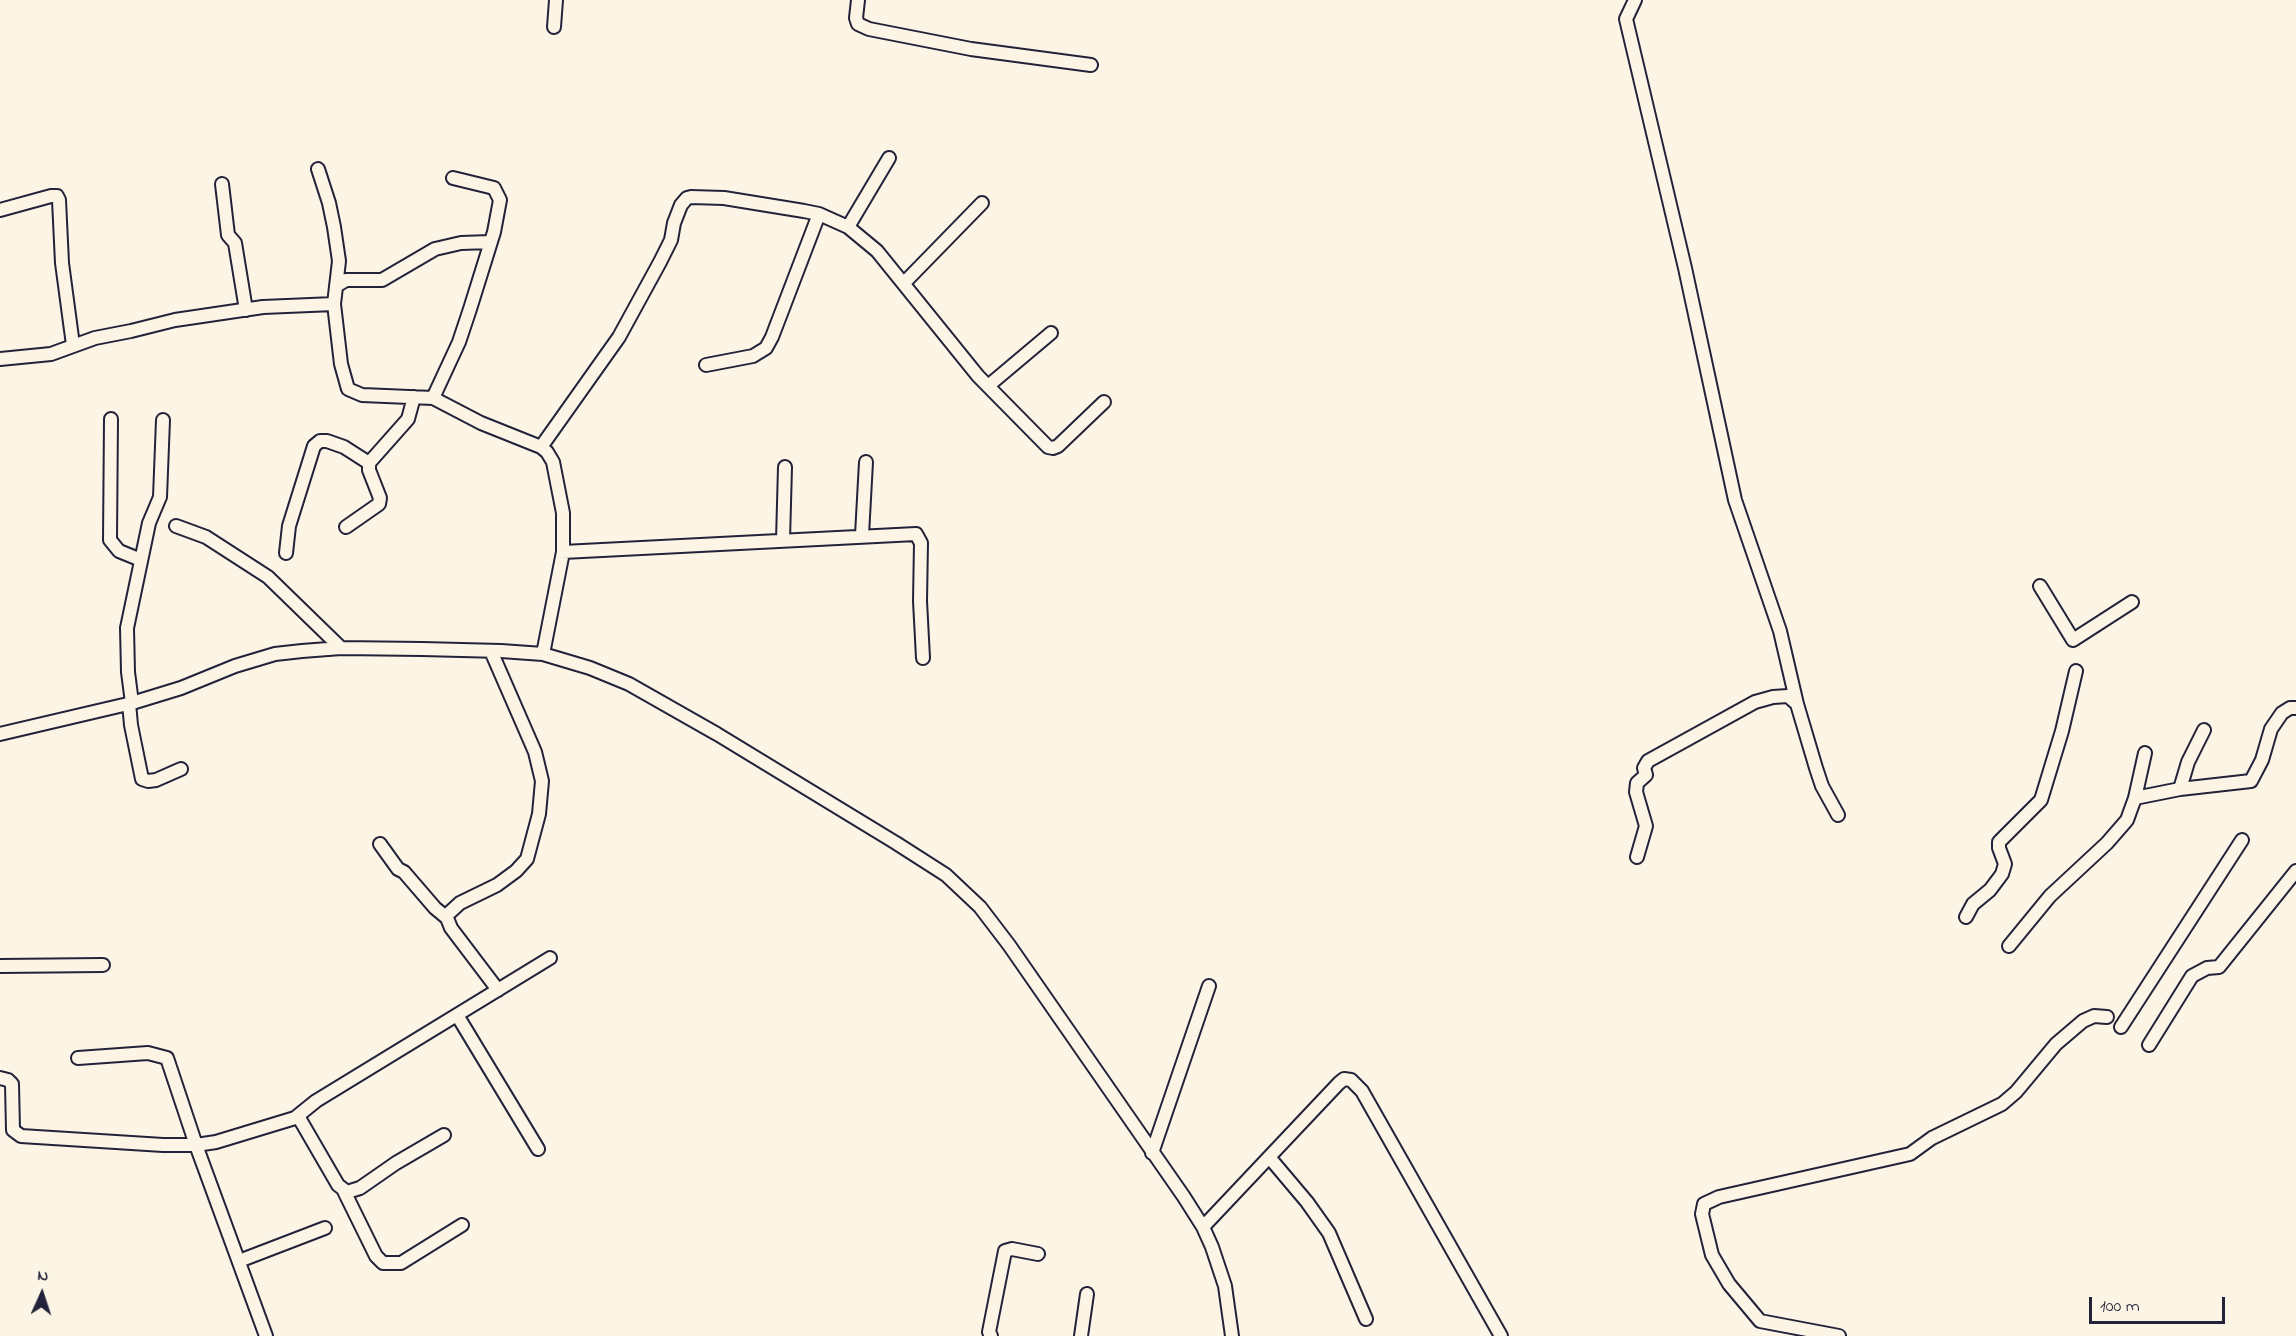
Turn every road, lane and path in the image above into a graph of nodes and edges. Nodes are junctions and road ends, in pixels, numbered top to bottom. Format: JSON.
{"nodes":[{"id":1,"x":556,"y":0,"type":"edge"},
{"id":2,"x":858,"y":0,"type":"edge"},
{"id":3,"x":1635,"y":0,"type":"edge"},
{"id":4,"x":554,"y":27,"type":"dead end"},
{"id":5,"x":1091,"y":65,"type":"dead end"},
{"id":6,"x":889,"y":158,"type":"dead end"},
{"id":7,"x":318,"y":169,"type":"dead end"},
{"id":8,"x":453,"y":178,"type":"dead end"},
{"id":9,"x":222,"y":184,"type":"dead end"},
{"id":10,"x":982,"y":203,"type":"dead end"},
{"id":11,"x":0,"y":210,"type":"edge"},
{"id":12,"x":819,"y":214,"type":"junction"},
{"id":13,"x":848,"y":227,"type":"junction"},
{"id":14,"x":490,"y":242,"type":"junction"},
{"id":15,"x":903,"y":283,"type":"junction"},
{"id":16,"x":336,"y":285,"type":"junction"},
{"id":17,"x":334,"y":304,"type":"junction"},
{"id":18,"x":246,"y":310,"type":"junction"},
{"id":19,"x":1051,"y":333,"type":"dead end"},
{"id":20,"x":73,"y":345,"type":"junction"},
{"id":21,"x":0,"y":359,"type":"edge"},
{"id":22,"x":706,"y":365,"type":"dead end"},
{"id":23,"x":988,"y":386,"type":"junction"},
{"id":24,"x":414,"y":397,"type":"junction"},
{"id":25,"x":433,"y":398,"type":"junction"},
{"id":26,"x":1104,"y":402,"type":"dead end"},
{"id":27,"x":111,"y":419,"type":"dead end"},
{"id":28,"x":163,"y":420,"type":"dead end"},
{"id":29,"x":541,"y":447,"type":"junction"},
{"id":30,"x":866,"y":462,"type":"dead end"},
{"id":31,"x":369,"y":463,"type":"junction"},
{"id":32,"x":785,"y":466,"type":"dead end"},
{"id":33,"x":176,"y":526,"type":"dead end"},
{"id":34,"x":346,"y":527,"type":"dead end"},
{"id":35,"x":862,"y":535,"type":"junction"},
{"id":36,"x":783,"y":540,"type":"junction"},
{"id":37,"x":563,"y":552,"type":"junction"},
{"id":38,"x":286,"y":553,"type":"dead end"},
{"id":39,"x":141,"y":560,"type":"junction"},
{"id":40,"x":2040,"y":586,"type":"dead end"},
{"id":41,"x":2132,"y":602,"type":"dead end"},
{"id":42,"x":341,"y":648,"type":"junction"},
{"id":43,"x":491,"y":651,"type":"junction"},
{"id":44,"x":543,"y":654,"type":"junction"},
{"id":45,"x":923,"y":658,"type":"dead end"},
{"id":46,"x":2076,"y":671,"type":"dead end"},
{"id":47,"x":131,"y":703,"type":"junction"},
{"id":48,"x":1797,"y":704,"type":"junction"},
{"id":49,"x":2296,"y":708,"type":"edge"},
{"id":50,"x":2204,"y":730,"type":"dead end"},
{"id":51,"x":0,"y":734,"type":"edge"},
{"id":52,"x":2145,"y":753,"type":"dead end"},
{"id":53,"x":181,"y":769,"type":"dead end"},
{"id":54,"x":2180,"y":789,"type":"junction"},
{"id":55,"x":2135,"y":798,"type":"junction"},
{"id":56,"x":1838,"y":815,"type":"dead end"},
{"id":57,"x":2242,"y":840,"type":"dead end"},
{"id":58,"x":380,"y":844,"type":"dead end"},
{"id":59,"x":1637,"y":857,"type":"dead end"},
{"id":60,"x":2296,"y":871,"type":"edge"},
{"id":61,"x":1966,"y":917,"type":"dead end"},
{"id":62,"x":447,"y":918,"type":"junction"},
{"id":63,"x":2009,"y":946,"type":"dead end"},
{"id":64,"x":550,"y":958,"type":"dead end"},
{"id":65,"x":104,"y":965,"type":"dead end"},
{"id":66,"x":0,"y":966,"type":"edge"},
{"id":67,"x":1209,"y":986,"type":"dead end"},
{"id":68,"x":498,"y":990,"type":"junction"},
{"id":69,"x":457,"y":1016,"type":"junction"},
{"id":70,"x":2107,"y":1017,"type":"dead end"},
{"id":71,"x":2121,"y":1027,"type":"dead end"},
{"id":72,"x":2149,"y":1046,"type":"dead end"},
{"id":73,"x":78,"y":1059,"type":"dead end"},
{"id":74,"x":0,"y":1078,"type":"edge"},
{"id":75,"x":298,"y":1116,"type":"junction"},
{"id":76,"x":444,"y":1135,"type":"dead end"},
{"id":77,"x":196,"y":1145,"type":"junction"},
{"id":78,"x":538,"y":1149,"type":"dead end"},
{"id":79,"x":1152,"y":1152,"type":"junction"},
{"id":80,"x":1269,"y":1157,"type":"junction"},
{"id":81,"x":344,"y":1191,"type":"junction"},
{"id":82,"x":462,"y":1225,"type":"dead end"},
{"id":83,"x":1203,"y":1227,"type":"junction"},
{"id":84,"x":325,"y":1228,"type":"dead end"},
{"id":85,"x":1038,"y":1254,"type":"dead end"},
{"id":86,"x":239,"y":1261,"type":"junction"},
{"id":87,"x":1087,"y":1294,"type":"dead end"},
{"id":88,"x":1366,"y":1319,"type":"dead end"},
{"id":89,"x":266,"y":1336,"type":"edge"},
{"id":90,"x":991,"y":1336,"type":"edge"},
{"id":91,"x":1081,"y":1336,"type":"edge"},
{"id":92,"x":1232,"y":1336,"type":"edge"},
{"id":93,"x":1501,"y":1336,"type":"edge"},
{"id":94,"x":1839,"y":1336,"type":"edge"}],
"edges":[{"from":1,"to":4,"type":"street"},
{"from":2,"to":5,"type":"street"},
{"from":3,"to":48,"type":"street"},
{"from":6,"to":13,"type":"street"},
{"from":7,"to":16,"type":"street"},
{"from":8,"to":14,"type":"street"},
{"from":9,"to":18,"type":"street"},
{"from":10,"to":15,"type":"street"},
{"from":11,"to":20,"type":"street"},
{"from":12,"to":13,"type":"street"},
{"from":12,"to":22,"type":"street"},
{"from":12,"to":29,"type":"street"},
{"from":13,"to":15,"type":"street"},
{"from":14,"to":16,"type":"street"},
{"from":14,"to":25,"type":"street"},
{"from":15,"to":23,"type":"street"},
{"from":16,"to":17,"type":"street"},
{"from":17,"to":18,"type":"street"},
{"from":17,"to":24,"type":"street"},
{"from":18,"to":20,"type":"street"},
{"from":19,"to":23,"type":"street"},
{"from":20,"to":21,"type":"street"},
{"from":23,"to":26,"type":"street"},
{"from":24,"to":25,"type":"street"},
{"from":24,"to":31,"type":"street"},
{"from":25,"to":29,"type":"street"},
{"from":27,"to":39,"type":"street"},
{"from":28,"to":39,"type":"street"},
{"from":29,"to":37,"type":"street"},
{"from":30,"to":35,"type":"street"},
{"from":31,"to":34,"type":"street"},
{"from":31,"to":38,"type":"street"},
{"from":32,"to":36,"type":"street"},
{"from":33,"to":42,"type":"street"},
{"from":35,"to":36,"type":"street"},
{"from":35,"to":45,"type":"street"},
{"from":36,"to":37,"type":"street"},
{"from":37,"to":44,"type":"street"},
{"from":39,"to":47,"type":"street"},
{"from":40,"to":41,"type":"street"},
{"from":42,"to":43,"type":"street"},
{"from":42,"to":47,"type":"street"},
{"from":43,"to":44,"type":"street"},
{"from":43,"to":62,"type":"street"},
{"from":44,"to":79,"type":"street"},
{"from":46,"to":61,"type":"street"},
{"from":47,"to":51,"type":"street"},
{"from":47,"to":53,"type":"street"},
{"from":48,"to":56,"type":"street"},
{"from":48,"to":59,"type":"street"},
{"from":49,"to":54,"type":"street"},
{"from":50,"to":54,"type":"street"},
{"from":52,"to":55,"type":"street"},
{"from":54,"to":55,"type":"street"},
{"from":55,"to":63,"type":"street"},
{"from":57,"to":71,"type":"street"},
{"from":58,"to":62,"type":"street"},
{"from":60,"to":72,"type":"street"},
{"from":62,"to":68,"type":"street"},
{"from":64,"to":68,"type":"street"},
{"from":65,"to":66,"type":"street"},
{"from":67,"to":79,"type":"street"},
{"from":68,"to":69,"type":"street"},
{"from":69,"to":75,"type":"street"},
{"from":69,"to":78,"type":"street"},
{"from":70,"to":94,"type":"street"},
{"from":73,"to":77,"type":"street"},
{"from":74,"to":77,"type":"street"},
{"from":75,"to":77,"type":"street"},
{"from":75,"to":81,"type":"street"},
{"from":76,"to":81,"type":"street"},
{"from":77,"to":86,"type":"street"},
{"from":79,"to":83,"type":"street"},
{"from":80,"to":83,"type":"street"},
{"from":80,"to":88,"type":"street"},
{"from":80,"to":93,"type":"street"},
{"from":81,"to":82,"type":"street"},
{"from":83,"to":92,"type":"street"},
{"from":84,"to":86,"type":"street"},
{"from":85,"to":90,"type":"street"},
{"from":86,"to":89,"type":"street"},
{"from":87,"to":91,"type":"street"}]}
